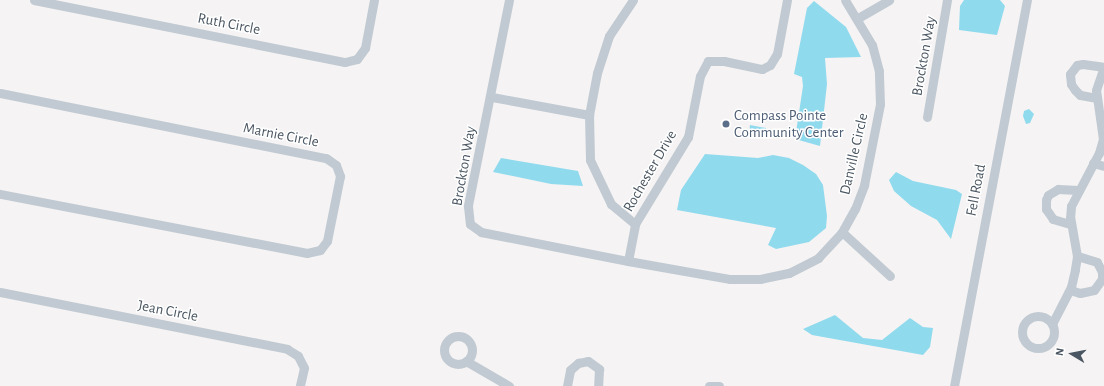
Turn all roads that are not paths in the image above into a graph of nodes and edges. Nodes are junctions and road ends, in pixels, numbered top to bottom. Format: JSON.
{"nodes":[{"id":1,"x":34,"y":0,"type":"edge"},
{"id":2,"x":374,"y":0,"type":"edge"},
{"id":3,"x":509,"y":0,"type":"edge"},
{"id":4,"x":633,"y":0,"type":"edge"},
{"id":5,"x":787,"y":0,"type":"edge"},
{"id":6,"x":845,"y":0,"type":"edge"},
{"id":7,"x":889,"y":0,"type":"edge"},
{"id":8,"x":947,"y":0,"type":"edge"},
{"id":9,"x":1027,"y":0,"type":"edge"},
{"id":10,"x":858,"y":18,"type":"junction"},
{"id":11,"x":1104,"y":67,"type":"edge"},
{"id":12,"x":0,"y":93,"type":"edge"},
{"id":13,"x":492,"y":97,"type":"junction"},
{"id":14,"x":1097,"y":98,"type":"junction"},
{"id":15,"x":589,"y":115,"type":"junction"},
{"id":16,"x":927,"y":117,"type":"dead end"},
{"id":17,"x":1103,"y":131,"type":"edge"},
{"id":18,"x":1093,"y":163,"type":"junction"},
{"id":19,"x":1104,"y":166,"type":"edge"},
{"id":20,"x":1078,"y":190,"type":"junction"},
{"id":21,"x":0,"y":194,"type":"edge"},
{"id":22,"x":636,"y":224,"type":"junction"},
{"id":23,"x":1070,"y":224,"type":"junction"},
{"id":24,"x":842,"y":232,"type":"junction"},
{"id":25,"x":1077,"y":256,"type":"junction"},
{"id":26,"x":628,"y":261,"type":"junction"},
{"id":27,"x":890,"y":276,"type":"dead end"},
{"id":28,"x":1070,"y":290,"type":"junction"},
{"id":29,"x":0,"y":292,"type":"edge"},
{"id":30,"x":1052,"y":324,"type":"dead end"},
{"id":31,"x":466,"y":361,"type":"dead end"},
{"id":32,"x":505,"y":385,"type":"edge"},
{"id":33,"x":300,"y":386,"type":"edge"},
{"id":34,"x":562,"y":386,"type":"edge"},
{"id":35,"x":567,"y":386,"type":"edge"},
{"id":36,"x":576,"y":386,"type":"edge"},
{"id":37,"x":598,"y":386,"type":"edge"},
{"id":38,"x":709,"y":386,"type":"edge"},
{"id":39,"x":719,"y":386,"type":"edge"},
{"id":40,"x":954,"y":386,"type":"edge"}],
"edges":[{"from":1,"to":2,"type":"street","name":"Ruth Circle"},
{"from":3,"to":13,"type":"street","name":"Brockton Way"},
{"from":4,"to":15,"type":"street"},
{"from":5,"to":22,"type":"street","name":"Rochester Drive"},
{"from":6,"to":10,"type":"street","name":"Danville Circle"},
{"from":7,"to":10,"type":"street"},
{"from":8,"to":16,"type":"street","name":"Brockton Way"},
{"from":9,"to":40,"type":"street","name":"Fell Road"},
{"from":10,"to":24,"type":"street","name":"Danville Circle"},
{"from":11,"to":14,"type":"street"},
{"from":11,"to":14,"type":"street"},
{"from":12,"to":21,"type":"street","name":"Marnie Circle"},
{"from":13,"to":15,"type":"street"},
{"from":13,"to":26,"type":"street","name":"Brockton Way"},
{"from":14,"to":17,"type":"street"},
{"from":15,"to":22,"type":"street"},
{"from":17,"to":18,"type":"street"},
{"from":18,"to":19,"type":"street"},
{"from":18,"to":20,"type":"street"},
{"from":20,"to":23,"type":"street"},
{"from":20,"to":23,"type":"street"},
{"from":22,"to":26,"type":"street","name":"Rochester Drive"},
{"from":23,"to":25,"type":"street"},
{"from":24,"to":26,"type":"street","name":"Danville Circle"},
{"from":24,"to":27,"type":"street"},
{"from":25,"to":28,"type":"street"},
{"from":25,"to":28,"type":"street"},
{"from":28,"to":30,"type":"street"},
{"from":29,"to":33,"type":"street","name":"Jean Circle"},
{"from":31,"to":32,"type":"street"},
{"from":34,"to":35,"type":"street"},
{"from":35,"to":36,"type":"street"},
{"from":35,"to":37,"type":"street"},
{"from":38,"to":39,"type":"street"}]}
